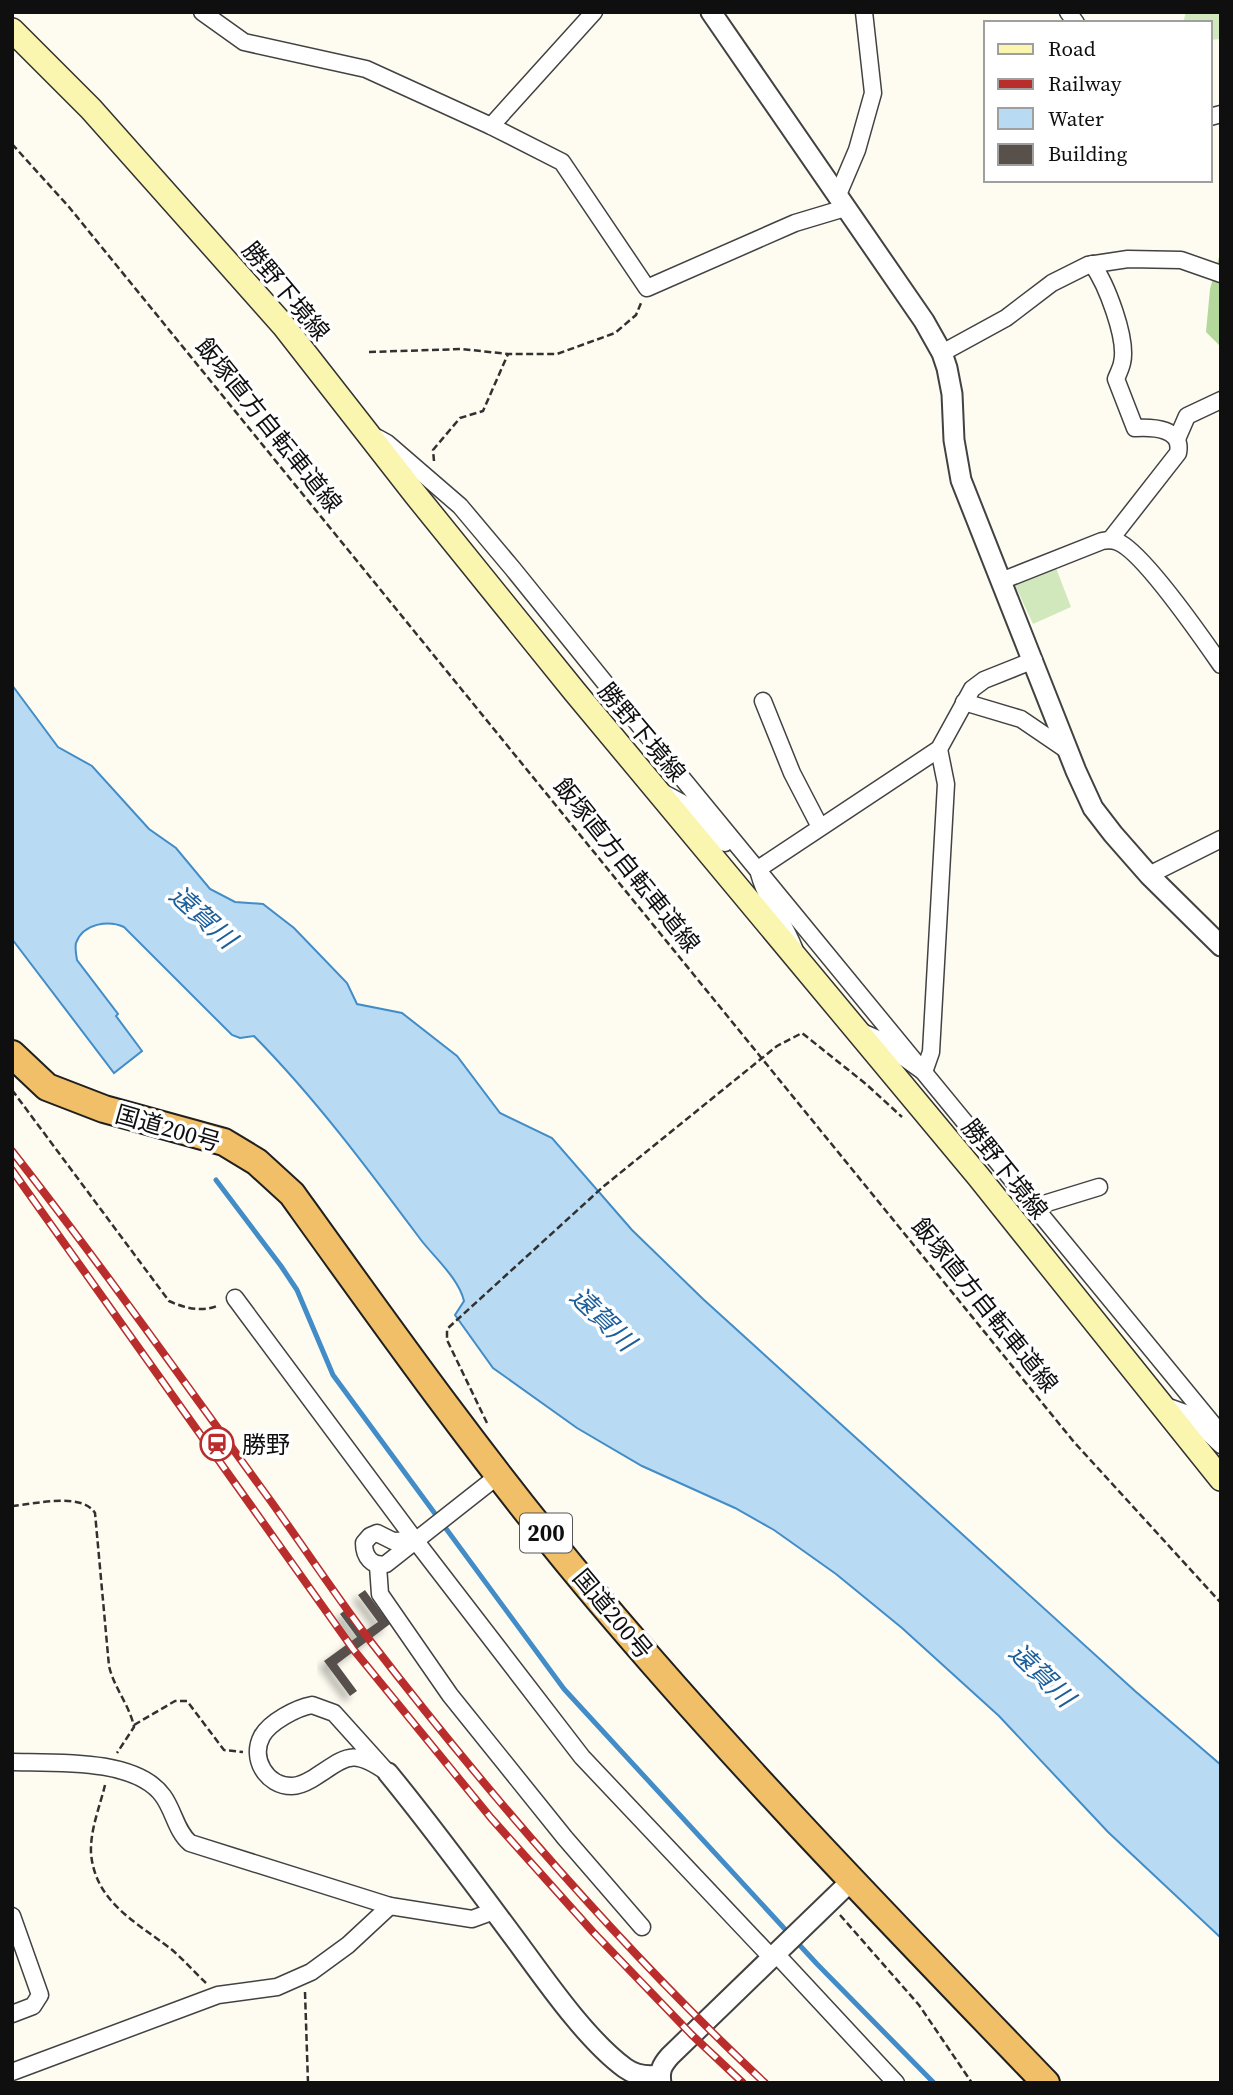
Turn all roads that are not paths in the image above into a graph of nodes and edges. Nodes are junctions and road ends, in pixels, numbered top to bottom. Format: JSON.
{"nodes":[{"id":1,"x":202,"y":12,"type":"edge"},
{"id":2,"x":594,"y":12,"type":"edge"},
{"id":3,"x":711,"y":12,"type":"edge"},
{"id":4,"x":864,"y":12,"type":"edge"},
{"id":5,"x":12,"y":30,"type":"edge"},
{"id":6,"x":491,"y":126,"type":"junction"},
{"id":7,"x":841,"y":202,"type":"junction"},
{"id":8,"x":1092,"y":264,"type":"junction"},
{"id":9,"x":1221,"y":274,"type":"edge"},
{"id":10,"x":942,"y":353,"type":"junction"},
{"id":11,"x":1219,"y":404,"type":"edge"},
{"id":12,"x":367,"y":433,"type":"junction"},
{"id":13,"x":1177,"y":439,"type":"junction"},
{"id":14,"x":1110,"y":540,"type":"junction"},
{"id":15,"x":1001,"y":581,"type":"junction"},
{"id":16,"x":1034,"y":660,"type":"junction"},
{"id":17,"x":1221,"y":665,"type":"edge"},
{"id":18,"x":763,"y":701,"type":"dead end"},
{"id":19,"x":964,"y":702,"type":"junction"},
{"id":20,"x":939,"y":749,"type":"junction"},
{"id":21,"x":1068,"y":751,"type":"junction"},
{"id":22,"x":657,"y":791,"type":"junction"},
{"id":23,"x":820,"y":827,"type":"junction"},
{"id":24,"x":1221,"y":839,"type":"edge"},
{"id":25,"x":747,"y":856,"type":"junction"},
{"id":26,"x":758,"y":869,"type":"junction"},
{"id":27,"x":1149,"y":875,"type":"junction"},
{"id":28,"x":1221,"y":946,"type":"edge"},
{"id":29,"x":800,"y":964,"type":"junction"},
{"id":30,"x":853,"y":1028,"type":"junction"},
{"id":31,"x":12,"y":1054,"type":"edge"},
{"id":32,"x":924,"y":1072,"type":"junction"},
{"id":33,"x":978,"y":1176,"type":"junction"},
{"id":34,"x":1099,"y":1187,"type":"dead end"},
{"id":35,"x":1034,"y":1207,"type":"junction"},
{"id":36,"x":1062,"y":1239,"type":"junction"},
{"id":37,"x":235,"y":1298,"type":"road end"},
{"id":38,"x":1161,"y":1404,"type":"junction"},
{"id":39,"x":1221,"y":1434,"type":"edge"},
{"id":40,"x":1221,"y":1446,"type":"edge"},
{"id":41,"x":499,"y":1475,"type":"junction"},
{"id":42,"x":1221,"y":1479,"type":"edge"},
{"id":43,"x":415,"y":1540,"type":"junction"},
{"id":44,"x":378,"y":1566,"type":"junction"},
{"id":45,"x":12,"y":1762,"type":"edge"},
{"id":46,"x":388,"y":1773,"type":"junction"},
{"id":47,"x":851,"y":1881,"type":"junction"},
{"id":48,"x":390,"y":1906,"type":"junction"},
{"id":49,"x":494,"y":1911,"type":"junction"},
{"id":50,"x":12,"y":1916,"type":"edge"},
{"id":51,"x":642,"y":1927,"type":"dead end"},
{"id":52,"x":774,"y":1956,"type":"junction"},
{"id":53,"x":12,"y":2014,"type":"edge"},
{"id":54,"x":12,"y":2072,"type":"edge"},
{"id":55,"x":650,"y":2079,"type":"edge"},
{"id":56,"x":897,"y":2083,"type":"edge"},
{"id":57,"x":1046,"y":2083,"type":"edge"}],
"edges":[{"from":1,"to":6,"type":"street"},
{"from":2,"to":6,"type":"street"},
{"from":3,"to":7,"type":"street"},
{"from":4,"to":7,"type":"street"},
{"from":5,"to":12,"type":"main road","name":"勝野下境線"},
{"from":6,"to":7,"type":"street"},
{"from":7,"to":10,"type":"street"},
{"from":8,"to":9,"type":"street"},
{"from":8,"to":10,"type":"street"},
{"from":8,"to":13,"type":"street"},
{"from":10,"to":15,"type":"street"},
{"from":11,"to":13,"type":"street"},
{"from":12,"to":22,"type":"main road","name":"勝野下境線"},
{"from":12,"to":25,"type":"street"},
{"from":13,"to":14,"type":"street"},
{"from":14,"to":15,"type":"street"},
{"from":14,"to":17,"type":"street"},
{"from":15,"to":16,"type":"street"},
{"from":16,"to":19,"type":"street"},
{"from":16,"to":21,"type":"street"},
{"from":18,"to":23,"type":"street"},
{"from":19,"to":20,"type":"street"},
{"from":19,"to":21,"type":"street"},
{"from":20,"to":23,"type":"street"},
{"from":20,"to":32,"type":"street"},
{"from":21,"to":27,"type":"street"},
{"from":22,"to":25,"type":"street"},
{"from":22,"to":29,"type":"main road","name":"勝野下境線"},
{"from":23,"to":26,"type":"street"},
{"from":24,"to":27,"type":"street"},
{"from":25,"to":26,"type":"street"},
{"from":26,"to":29,"type":"street"},
{"from":26,"to":32,"type":"street"},
{"from":27,"to":28,"type":"street"},
{"from":29,"to":30,"type":"main road","name":"勝野下境線"},
{"from":30,"to":32,"type":"street"},
{"from":30,"to":33,"type":"main road","name":"勝野下境線"},
{"from":31,"to":41,"type":"highway","name":"国道200号","number":"200"},
{"from":32,"to":35,"type":"street"},
{"from":33,"to":36,"type":"street"},
{"from":33,"to":38,"type":"main road","name":"勝野下境線"},
{"from":34,"to":35,"type":"street"},
{"from":35,"to":36,"type":"street"},
{"from":36,"to":39,"type":"street"},
{"from":37,"to":43,"type":"street"},
{"from":38,"to":40,"type":"street"},
{"from":38,"to":42,"type":"main road","name":"勝野下境線"},
{"from":41,"to":43,"type":"street"},
{"from":41,"to":47,"type":"highway","name":"国道200号","number":"200"},
{"from":43,"to":44,"type":"street"},
{"from":43,"to":44,"type":"street"},
{"from":43,"to":52,"type":"street"},
{"from":44,"to":51,"type":"street"},
{"from":45,"to":48,"type":"street"},
{"from":46,"to":46,"type":"street"},
{"from":46,"to":49,"type":"street"},
{"from":47,"to":52,"type":"street"},
{"from":47,"to":57,"type":"highway","name":"国道200号","number":"200"},
{"from":48,"to":49,"type":"street"},
{"from":48,"to":54,"type":"street"},
{"from":49,"to":55,"type":"street"},
{"from":50,"to":53,"type":"street"},
{"from":52,"to":55,"type":"street"},
{"from":52,"to":56,"type":"street"}]}
